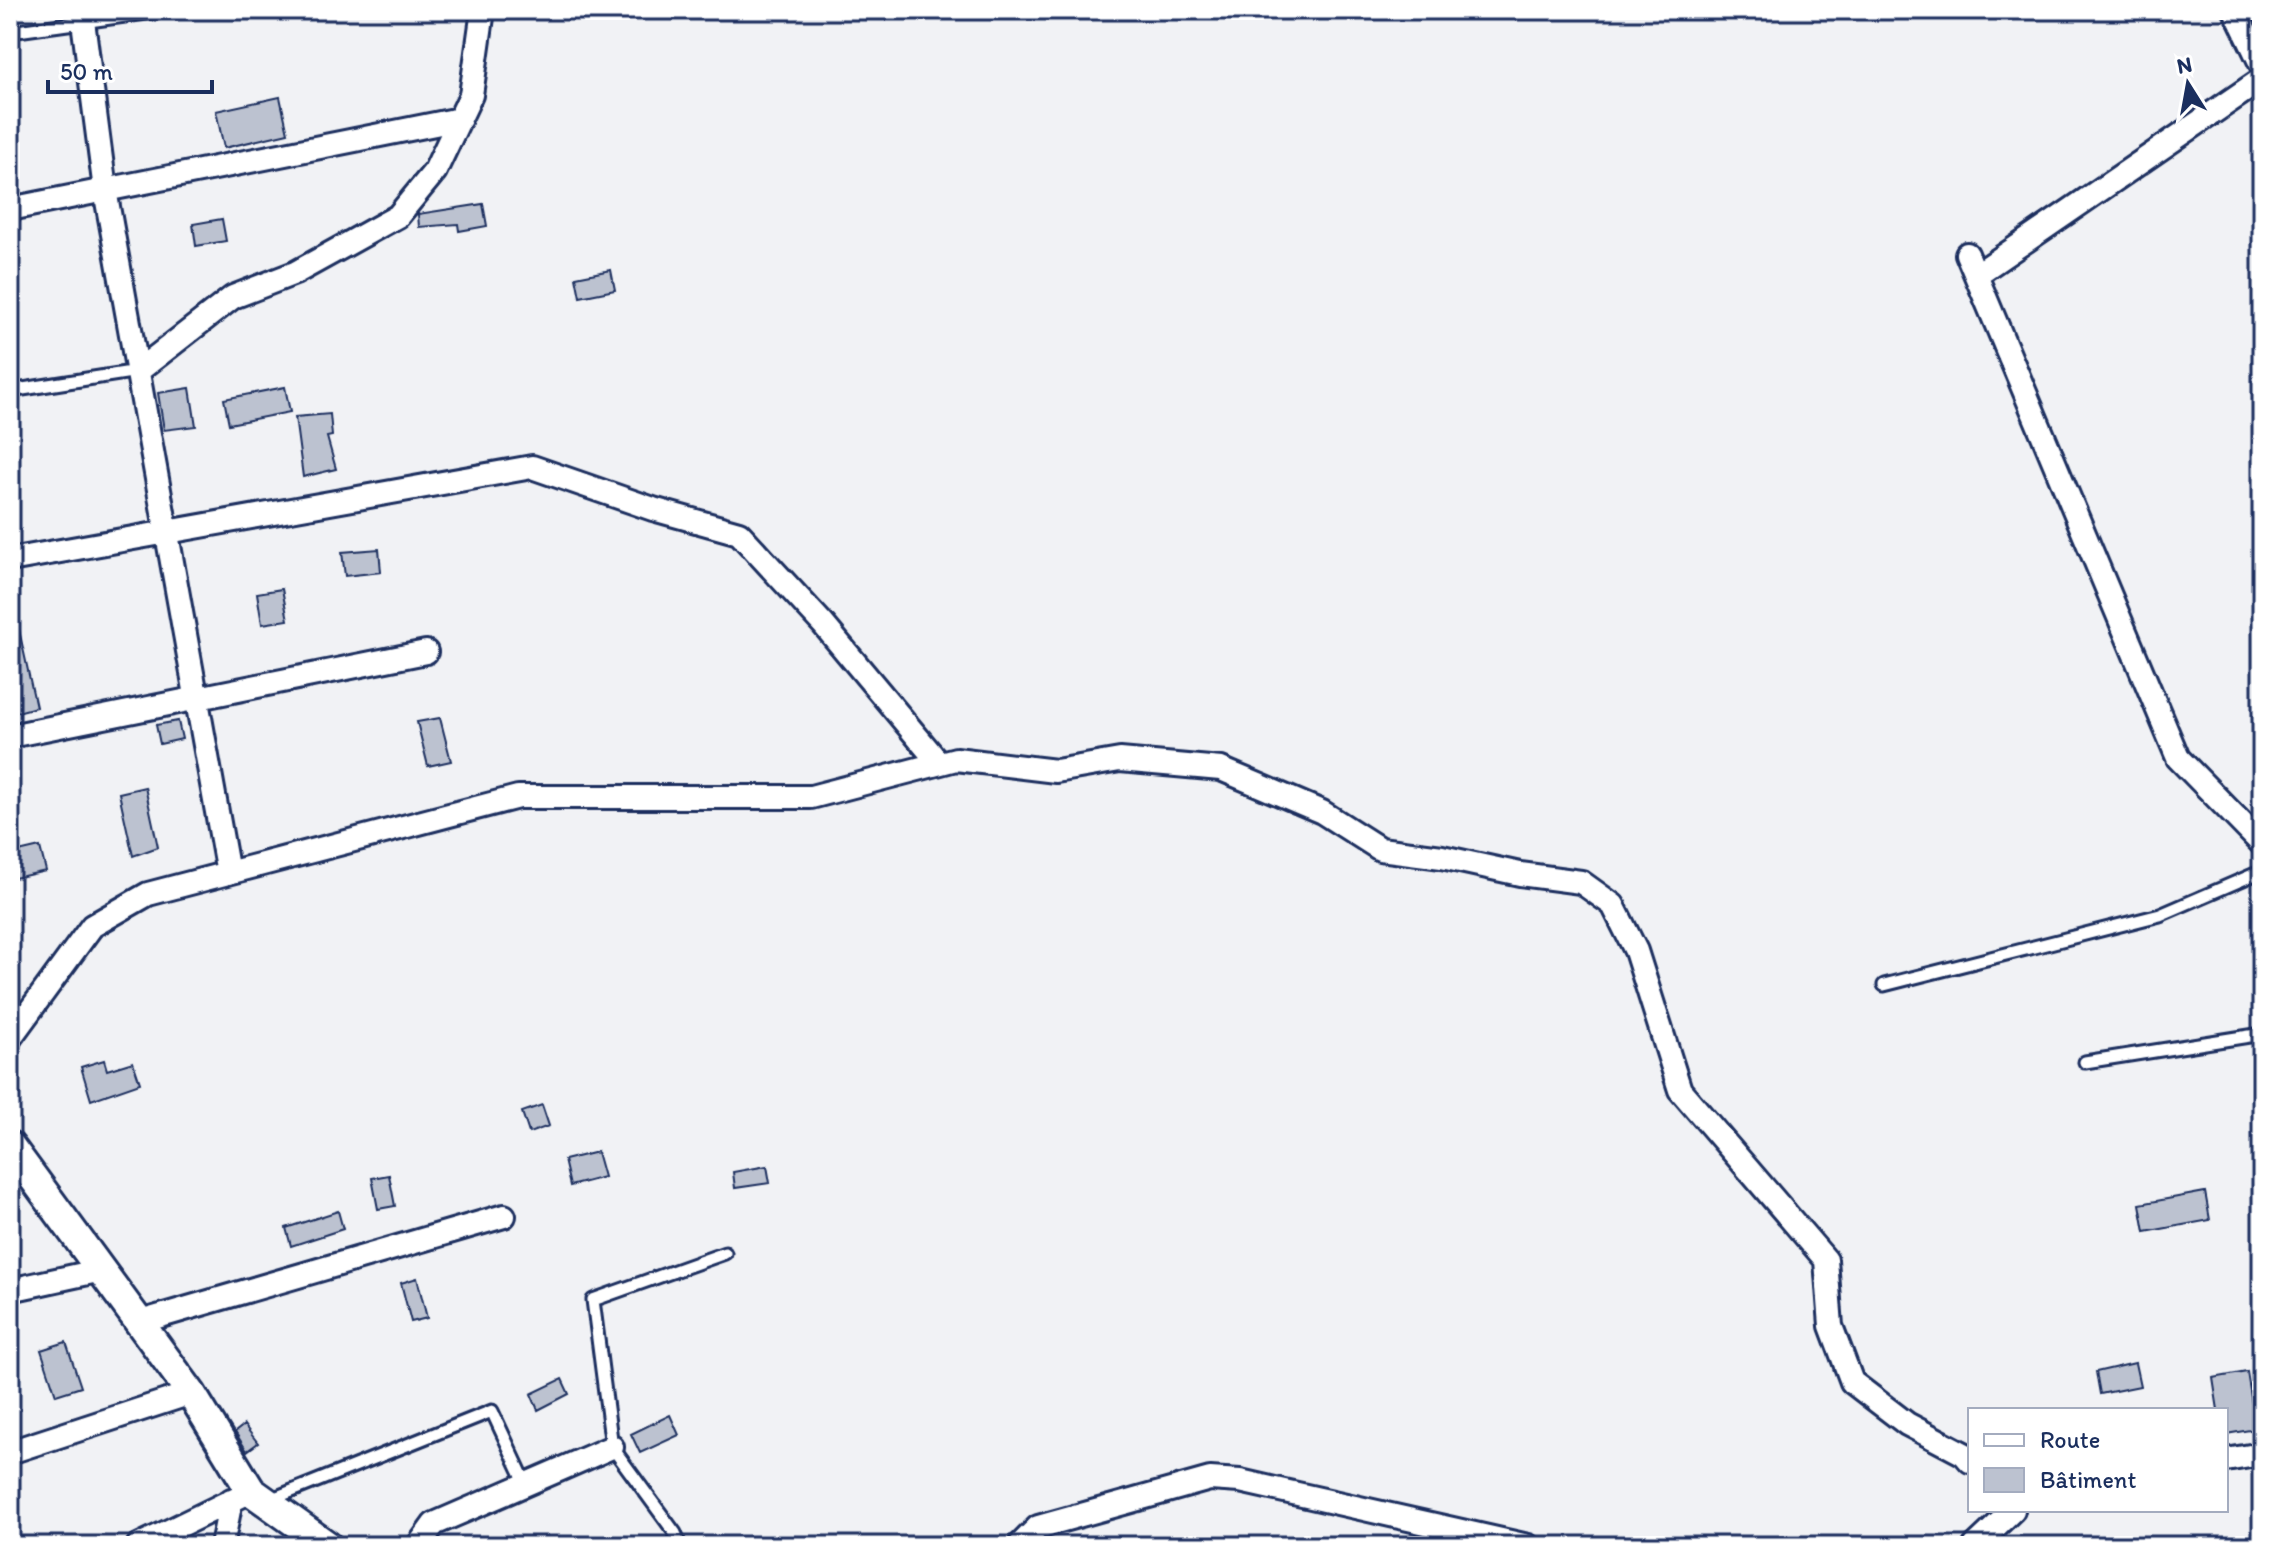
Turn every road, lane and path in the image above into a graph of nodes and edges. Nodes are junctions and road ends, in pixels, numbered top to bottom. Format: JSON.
{"nodes":[{"id":1,"x":168,"y":10,"type":"edge"},
{"id":2,"x":483,"y":10,"type":"edge"},
{"id":3,"x":2235,"y":10,"type":"edge"},
{"id":4,"x":82,"y":16,"type":"edge"},
{"id":5,"x":10,"y":32,"type":"edge"},
{"id":6,"x":2262,"y":66,"type":"edge"},
{"id":7,"x":2262,"y":79,"type":"edge"},
{"id":8,"x":460,"y":119,"type":"junction"},
{"id":9,"x":105,"y":190,"type":"junction"},
{"id":10,"x":10,"y":209,"type":"edge"},
{"id":11,"x":1967,"y":254,"type":"dead end"},
{"id":12,"x":1976,"y":275,"type":"junction"},
{"id":13,"x":138,"y":371,"type":"junction"},
{"id":14,"x":10,"y":391,"type":"edge"},
{"id":15,"x":167,"y":532,"type":"junction"},
{"id":16,"x":10,"y":560,"type":"edge"},
{"id":17,"x":426,"y":652,"type":"dead end"},
{"id":18,"x":196,"y":698,"type":"junction"},
{"id":19,"x":10,"y":736,"type":"edge"},
{"id":20,"x":939,"y":763,"type":"junction"},
{"id":21,"x":2262,"y":844,"type":"edge"},
{"id":22,"x":2262,"y":871,"type":"edge"},
{"id":23,"x":228,"y":873,"type":"junction"},
{"id":24,"x":1884,"y":985,"type":"dead end"},
{"id":25,"x":2262,"y":1034,"type":"edge"},
{"id":26,"x":10,"y":1038,"type":"edge"},
{"id":27,"x":2085,"y":1062,"type":"dead end"},
{"id":28,"x":10,"y":1146,"type":"edge"},
{"id":29,"x":504,"y":1216,"type":"dead end"},
{"id":30,"x":725,"y":1253,"type":"dead end"},
{"id":31,"x":102,"y":1270,"type":"junction"},
{"id":32,"x":10,"y":1290,"type":"edge"},
{"id":33,"x":140,"y":1322,"type":"junction"},
{"id":34,"x":191,"y":1393,"type":"junction"},
{"id":35,"x":612,"y":1447,"type":"junction"},
{"id":36,"x":10,"y":1452,"type":"edge"},
{"id":37,"x":2262,"y":1454,"type":"edge"},
{"id":38,"x":1968,"y":1459,"type":"edge"},
{"id":39,"x":2228,"y":1460,"type":"edge"},
{"id":40,"x":526,"y":1484,"type":"junction"},
{"id":41,"x":249,"y":1497,"type":"junction"},
{"id":42,"x":2011,"y":1512,"type":"edge"},
{"id":43,"x":1466,"y":1540,"type":"edge"},
{"id":44,"x":138,"y":1546,"type":"edge"},
{"id":45,"x":222,"y":1546,"type":"edge"},
{"id":46,"x":328,"y":1546,"type":"edge"},
{"id":47,"x":418,"y":1546,"type":"edge"},
{"id":48,"x":680,"y":1546,"type":"edge"},
{"id":49,"x":1019,"y":1546,"type":"edge"},
{"id":50,"x":1528,"y":1546,"type":"edge"},
{"id":51,"x":1975,"y":1546,"type":"edge"}],
"edges":[{"from":1,"to":4,"type":"lane"},
{"from":2,"to":8,"type":"street"},
{"from":3,"to":6,"type":"street"},
{"from":4,"to":5,"type":"lane"},
{"from":4,"to":9,"type":"street"},
{"from":7,"to":12,"type":"street"},
{"from":8,"to":9,"type":"street"},
{"from":8,"to":13,"type":"street"},
{"from":9,"to":10,"type":"street"},
{"from":9,"to":13,"type":"street"},
{"from":11,"to":12,"type":"street"},
{"from":12,"to":21,"type":"street"},
{"from":13,"to":14,"type":"lane"},
{"from":13,"to":15,"type":"street"},
{"from":15,"to":16,"type":"street"},
{"from":15,"to":18,"type":"street"},
{"from":15,"to":20,"type":"street"},
{"from":17,"to":18,"type":"street"},
{"from":18,"to":19,"type":"street"},
{"from":18,"to":23,"type":"street"},
{"from":20,"to":23,"type":"street"},
{"from":20,"to":38,"type":"street"},
{"from":22,"to":24,"type":"lane"},
{"from":23,"to":26,"type":"street"},
{"from":25,"to":27,"type":"lane"},
{"from":28,"to":31,"type":"street"},
{"from":29,"to":33,"type":"street"},
{"from":30,"to":35,"type":"lane"},
{"from":31,"to":32,"type":"street"},
{"from":31,"to":33,"type":"street"},
{"from":33,"to":34,"type":"street"},
{"from":34,"to":36,"type":"street"},
{"from":34,"to":41,"type":"street"},
{"from":35,"to":40,"type":"street"},
{"from":35,"to":48,"type":"lane"},
{"from":37,"to":39,"type":"street"},
{"from":40,"to":41,"type":"lane"},
{"from":40,"to":47,"type":"street"},
{"from":41,"to":44,"type":"street"},
{"from":41,"to":45,"type":"street"},
{"from":41,"to":46,"type":"street"},
{"from":42,"to":51,"type":"street"},
{"from":43,"to":49,"type":"street"},
{"from":43,"to":50,"type":"street"}]}
